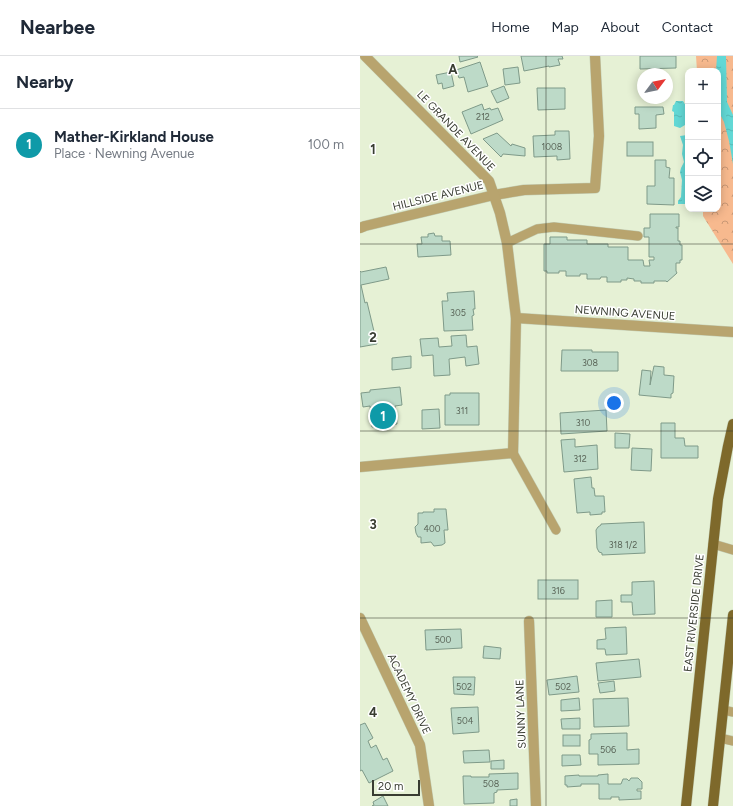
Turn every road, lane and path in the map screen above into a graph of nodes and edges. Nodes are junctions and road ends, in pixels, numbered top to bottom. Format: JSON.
{"nodes":[{"id":1,"x":365,"y":56,"type":"edge"},
{"id":2,"x":595,"y":56,"type":"edge"},
{"id":3,"x":494,"y":194,"type":"junction"},
{"id":4,"x":360,"y":228,"type":"edge"},
{"id":5,"x":638,"y":236,"type":"dead end"},
{"id":6,"x":507,"y":242,"type":"junction"},
{"id":7,"x":516,"y":318,"type":"junction"},
{"id":8,"x":733,"y":332,"type":"edge"},
{"id":9,"x":733,"y":424,"type":"edge"},
{"id":10,"x":513,"y":453,"type":"junction"},
{"id":11,"x":360,"y":467,"type":"edge"},
{"id":12,"x":556,"y":530,"type":"dead end"},
{"id":13,"x":713,"y":544,"type":"junction"},
{"id":14,"x":733,"y":550,"type":"edge"},
{"id":15,"x":733,"y":614,"type":"edge"},
{"id":16,"x":360,"y":618,"type":"edge"},
{"id":17,"x":529,"y":621,"type":"dead end"},
{"id":18,"x":728,"y":711,"type":"edge"},
{"id":19,"x":720,"y":738,"type":"junction"},
{"id":20,"x":733,"y":741,"type":"edge"},
{"id":21,"x":429,"y":806,"type":"edge"},
{"id":22,"x":536,"y":806,"type":"edge"},
{"id":23,"x":686,"y":806,"type":"edge"},
{"id":24,"x":713,"y":806,"type":"edge"}],
"edges":[{"from":1,"to":3,"type":"street","name":"LE GRANDE AVENUE"},
{"from":2,"to":3,"type":"street","name":"HILLSIDE AVENUE"},
{"from":3,"to":4,"type":"street","name":"HILLSIDE AVENUE"},
{"from":3,"to":6,"type":"street","name":"LE GRANDE AVENUE"},
{"from":5,"to":6,"type":"lane"},
{"from":6,"to":7,"type":"street","name":"LE GRANDE AVENUE"},
{"from":7,"to":8,"type":"street","name":"NEWNING AVENUE"},
{"from":7,"to":10,"type":"street","name":"LE GRANDE AVENUE"},
{"from":9,"to":13,"type":"main road","name":"EAST RIVERSIDE DRIVE"},
{"from":10,"to":11,"type":"street"},
{"from":10,"to":12,"type":"lane"},
{"from":13,"to":14,"type":"lane"},
{"from":13,"to":23,"type":"main road","name":"EAST RIVERSIDE DRIVE"},
{"from":15,"to":18,"type":"main road"},
{"from":16,"to":21,"type":"street","name":"ACADEMY DRIVE"},
{"from":17,"to":22,"type":"street","name":"SUNNY LANE"},
{"from":18,"to":19,"type":"main road"},
{"from":19,"to":20,"type":"lane"},
{"from":19,"to":24,"type":"main road"}]}
